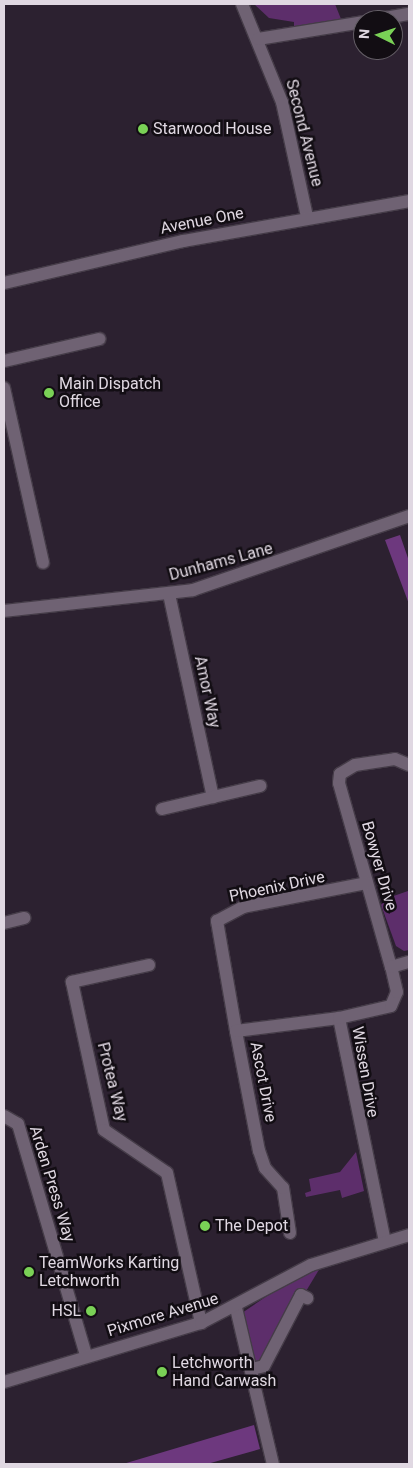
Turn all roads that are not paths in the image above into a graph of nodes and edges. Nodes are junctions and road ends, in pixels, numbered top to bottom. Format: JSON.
{"nodes":[{"id":1,"x":242,"y":4,"type":"edge"},
{"id":2,"x":353,"y":24,"type":"edge"},
{"id":3,"x":258,"y":39,"type":"junction"},
{"id":4,"x":409,"y":201,"type":"edge"},
{"id":5,"x":307,"y":217,"type":"junction"},
{"id":6,"x":4,"y":283,"type":"edge"},
{"id":7,"x":98,"y":339,"type":"dead end"},
{"id":8,"x":4,"y":361,"type":"edge"},
{"id":9,"x":4,"y":388,"type":"edge"},
{"id":10,"x":409,"y":516,"type":"edge"},
{"id":11,"x":43,"y":563,"type":"dead end"},
{"id":12,"x":169,"y":594,"type":"junction"},
{"id":13,"x":4,"y":611,"type":"edge"},
{"id":14,"x":409,"y":765,"type":"edge"},
{"id":15,"x":260,"y":786,"type":"dead end"},
{"id":16,"x":213,"y":797,"type":"junction"},
{"id":17,"x":162,"y":809,"type":"dead end"},
{"id":18,"x":367,"y":883,"type":"junction"},
{"id":19,"x":24,"y":918,"type":"dead end"},
{"id":20,"x":4,"y":923,"type":"edge"},
{"id":21,"x":409,"y":962,"type":"edge"},
{"id":22,"x":149,"y":965,"type":"dead end"},
{"id":23,"x":391,"y":967,"type":"junction"},
{"id":24,"x":339,"y":1018,"type":"junction"},
{"id":25,"x":236,"y":1031,"type":"junction"},
{"id":26,"x":4,"y":1116,"type":"edge"},
{"id":27,"x":290,"y":1233,"type":"dead end"},
{"id":28,"x":409,"y":1235,"type":"edge"},
{"id":29,"x":386,"y":1242,"type":"junction"},
{"id":30,"x":307,"y":1298,"type":"dead end"},
{"id":31,"x":236,"y":1308,"type":"junction"},
{"id":32,"x":201,"y":1324,"type":"junction"},
{"id":33,"x":86,"y":1356,"type":"junction"},
{"id":34,"x":252,"y":1369,"type":"junction"},
{"id":35,"x":4,"y":1382,"type":"edge"},
{"id":36,"x":273,"y":1464,"type":"edge"}],
"edges":[{"from":1,"to":3,"type":"street","name":"Second Avenue"},
{"from":2,"to":3,"type":"street"},
{"from":3,"to":5,"type":"street","name":"Second Avenue"},
{"from":4,"to":5,"type":"street","name":"Avenue One"},
{"from":5,"to":6,"type":"street","name":"Avenue One"},
{"from":7,"to":8,"type":"street"},
{"from":9,"to":11,"type":"street"},
{"from":10,"to":12,"type":"street","name":"Dunhams Lane"},
{"from":12,"to":13,"type":"street","name":"Dunhams Lane"},
{"from":12,"to":16,"type":"street","name":"Amor Way"},
{"from":14,"to":18,"type":"street","name":"Bowyer Drive"},
{"from":15,"to":16,"type":"street"},
{"from":16,"to":17,"type":"street"},
{"from":18,"to":23,"type":"street","name":"Bowyer Drive"},
{"from":18,"to":25,"type":"street","name":"Phoenix Drive"},
{"from":19,"to":20,"type":"street"},
{"from":21,"to":23,"type":"street"},
{"from":22,"to":32,"type":"street","name":"Protea Way"},
{"from":23,"to":24,"type":"street","name":"Wissen Drive"},
{"from":24,"to":25,"type":"street","name":"Ascot Drive"},
{"from":24,"to":29,"type":"street","name":"Wissen Drive"},
{"from":25,"to":27,"type":"street","name":"Ascot Drive"},
{"from":26,"to":33,"type":"street","name":"Arden Press Way"},
{"from":28,"to":29,"type":"street","name":"Pixmore Avenue"},
{"from":29,"to":31,"type":"street","name":"Pixmore Avenue"},
{"from":30,"to":34,"type":"street"},
{"from":31,"to":32,"type":"street","name":"Pixmore Avenue"},
{"from":31,"to":34,"type":"street"},
{"from":32,"to":33,"type":"street","name":"Pixmore Avenue"},
{"from":33,"to":35,"type":"street","name":"Pixmore Avenue"},
{"from":34,"to":36,"type":"street"}]}
